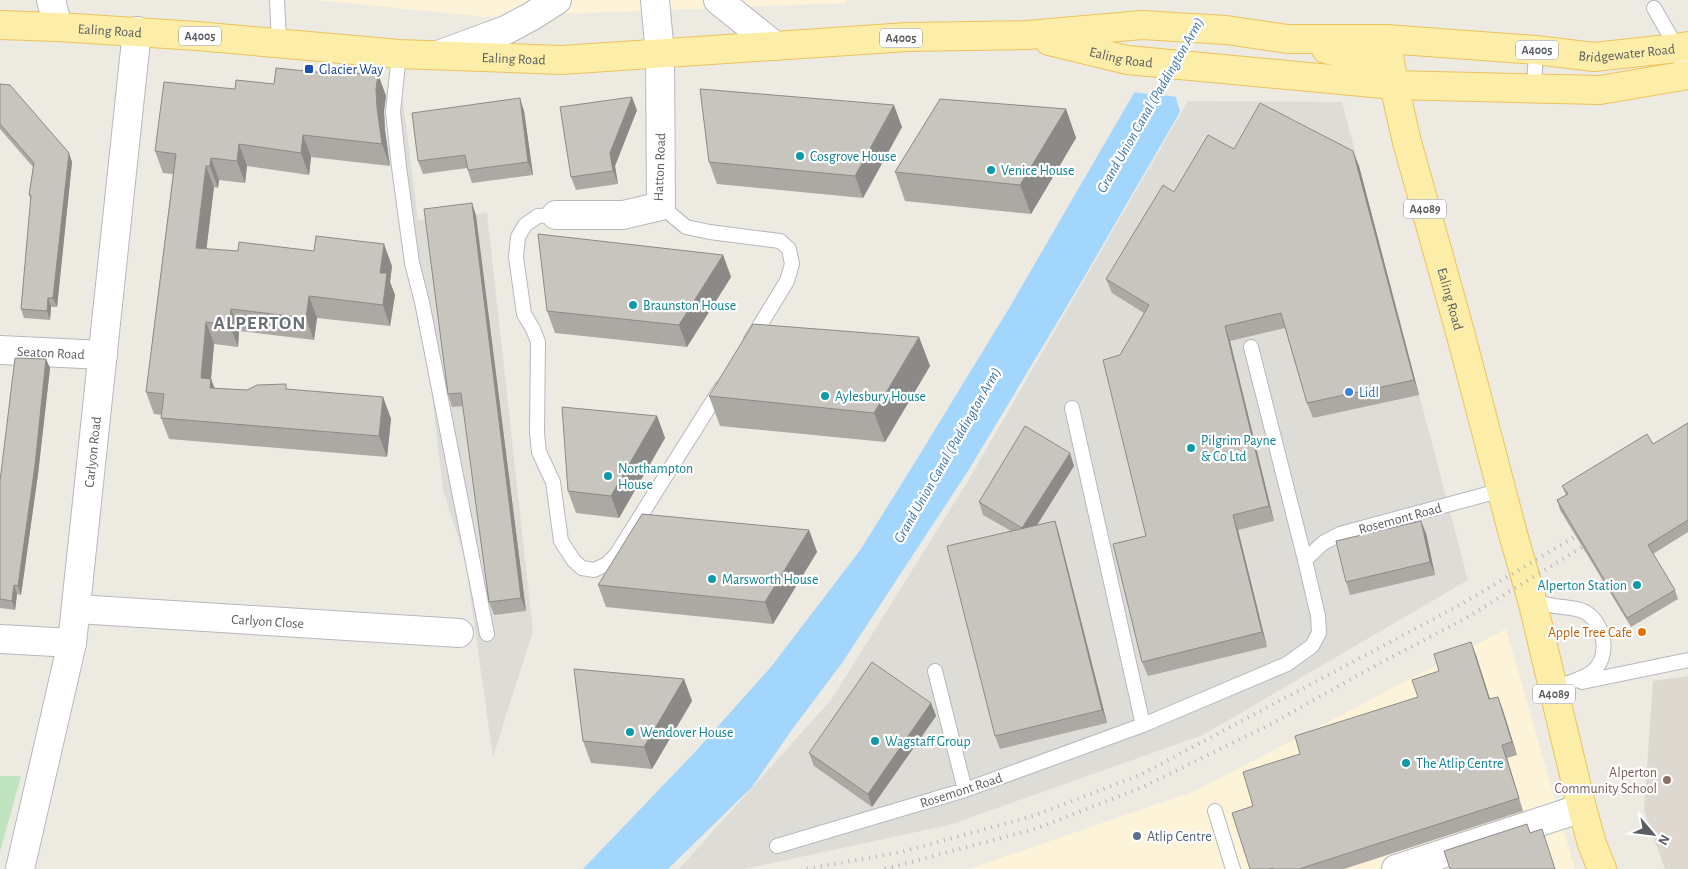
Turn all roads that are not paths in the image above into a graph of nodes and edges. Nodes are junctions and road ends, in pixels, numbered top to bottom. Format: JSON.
{"nodes":[{"id":1,"x":51,"y":0,"type":"edge"},
{"id":2,"x":278,"y":0,"type":"edge"},
{"id":3,"x":557,"y":0,"type":"edge"},
{"id":4,"x":655,"y":0,"type":"edge"},
{"id":5,"x":718,"y":0,"type":"edge"},
{"id":6,"x":1654,"y":8,"type":"dead end"},
{"id":7,"x":0,"y":25,"type":"edge"},
{"id":8,"x":58,"y":27,"type":"junction"},
{"id":9,"x":137,"y":31,"type":"junction"},
{"id":10,"x":1028,"y":35,"type":"junction"},
{"id":11,"x":1288,"y":39,"type":"junction"},
{"id":12,"x":1386,"y":39,"type":"junction"},
{"id":13,"x":279,"y":42,"type":"junction"},
{"id":14,"x":775,"y":46,"type":"junction"},
{"id":15,"x":1682,"y":47,"type":"edge"},
{"id":16,"x":1536,"y":50,"type":"junction"},
{"id":17,"x":399,"y":54,"type":"junction"},
{"id":18,"x":660,"y":54,"type":"junction"},
{"id":19,"x":438,"y":55,"type":"junction"},
{"id":20,"x":1687,"y":75,"type":"edge"},
{"id":21,"x":1394,"y":85,"type":"junction"},
{"id":22,"x":1534,"y":88,"type":"junction"},
{"id":23,"x":661,"y":206,"type":"junction"},
{"id":24,"x":556,"y":215,"type":"joint"},
{"id":25,"x":1251,"y":347,"type":"dead end"},
{"id":26,"x":746,"y":349,"type":"edge"},
{"id":27,"x":0,"y":350,"type":"edge"},
{"id":28,"x":104,"y":355,"type":"junction"},
{"id":29,"x":731,"y":373,"type":"edge"},
{"id":30,"x":1072,"y":408,"type":"dead end"},
{"id":31,"x":1502,"y":490,"type":"junction"},
{"id":32,"x":1305,"y":560,"type":"junction"},
{"id":33,"x":1532,"y":600,"type":"junction"},
{"id":34,"x":77,"y":609,"type":"junction"},
{"id":35,"x":458,"y":634,"type":"dead end"},
{"id":36,"x":487,"y":634,"type":"dead end"},
{"id":37,"x":0,"y":639,"type":"edge"},
{"id":38,"x":72,"y":642,"type":"junction"},
{"id":39,"x":1688,"y":660,"type":"edge"},
{"id":40,"x":935,"y":671,"type":"dead end"},
{"id":41,"x":1552,"y":689,"type":"junction"},
{"id":42,"x":1143,"y":725,"type":"junction"},
{"id":43,"x":965,"y":790,"type":"junction"},
{"id":44,"x":1582,"y":808,"type":"junction"},
{"id":45,"x":1215,"y":811,"type":"dead end"},
{"id":46,"x":777,"y":846,"type":"dead end"},
{"id":47,"x":20,"y":869,"type":"edge"},
{"id":48,"x":1233,"y":869,"type":"edge"},
{"id":49,"x":1396,"y":869,"type":"edge"},
{"id":50,"x":1602,"y":869,"type":"edge"}],
"edges":[{"from":1,"to":8,"type":"street"},
{"from":2,"to":13,"type":"lane"},
{"from":3,"to":19,"type":"street"},
{"from":4,"to":18,"type":"street"},
{"from":5,"to":14,"type":"street"},
{"from":6,"to":15,"type":"lane"},
{"from":7,"to":8,"type":"main road","name":"Ealing Road","number":"A4005"},
{"from":8,"to":9,"type":"main road","name":"Ealing Road","number":"A4005"},
{"from":9,"to":13,"type":"main road","name":"Ealing Road","number":"A4005"},
{"from":9,"to":28,"type":"street","name":"Carlyon Road"},
{"from":10,"to":11,"type":"main road","name":"Ealing Road","number":"A4005"},
{"from":10,"to":14,"type":"main road","name":"Ealing Road","number":"A4005"},
{"from":10,"to":21,"type":"main road","name":"Ealing Road","number":"A4005"},
{"from":11,"to":12,"type":"main road","name":"Ealing Road","number":"A4005"},
{"from":11,"to":21,"type":"main road"},
{"from":12,"to":16,"type":"main road","name":"Bridgewater Road","number":"A4005"},
{"from":12,"to":21,"type":"main road","number":"A4089"},
{"from":13,"to":17,"type":"main road","name":"Ealing Road","number":"A4005"},
{"from":14,"to":18,"type":"main road","name":"Ealing Road","number":"A4005"},
{"from":15,"to":16,"type":"main road","name":"Bridgewater Road","number":"A4005"},
{"from":15,"to":20,"type":"lane"},
{"from":16,"to":22,"type":"lane"},
{"from":17,"to":19,"type":"main road","name":"Ealing Road","number":"A4005"},
{"from":17,"to":36,"type":"lane"},
{"from":18,"to":19,"type":"main road","name":"Ealing Road","number":"A4005"},
{"from":18,"to":23,"type":"street","name":"Hatton Road"},
{"from":20,"to":22,"type":"main road","number":"A4005"},
{"from":21,"to":22,"type":"main road","number":"A4005"},
{"from":21,"to":31,"type":"main road","name":"Ealing Road","number":"A4089"},
{"from":23,"to":24,"type":"street","name":"Hatton Road"},
{"from":23,"to":26,"type":"lane"},
{"from":24,"to":29,"type":"lane"},
{"from":25,"to":32,"type":"lane","name":"Rosemont Road"},
{"from":27,"to":28,"type":"street","name":"Seaton Road"},
{"from":28,"to":34,"type":"street","name":"Carlyon Road"},
{"from":30,"to":42,"type":"lane"},
{"from":31,"to":32,"type":"lane","name":"Rosemont Road"},
{"from":31,"to":33,"type":"main road","name":"Ealing Road","number":"A4089"},
{"from":32,"to":42,"type":"lane","name":"Rosemont Road"},
{"from":33,"to":41,"type":"main road","name":"Ealing Road","number":"A4089"},
{"from":33,"to":41,"type":"lane"},
{"from":34,"to":35,"type":"street","name":"Carlyon Close"},
{"from":34,"to":38,"type":"street","name":"Carlyon Road"},
{"from":37,"to":38,"type":"street"},
{"from":38,"to":47,"type":"street","name":"Carlyon Road"},
{"from":39,"to":41,"type":"lane"},
{"from":40,"to":43,"type":"lane"},
{"from":41,"to":44,"type":"main road","name":"Ealing Road","number":"A4089"},
{"from":42,"to":43,"type":"lane","name":"Rosemont Road"},
{"from":43,"to":46,"type":"lane","name":"Rosemont Road"},
{"from":44,"to":49,"type":"street"},
{"from":44,"to":50,"type":"main road","name":"Ealing Road","number":"A4089"},
{"from":45,"to":48,"type":"lane"}]}
